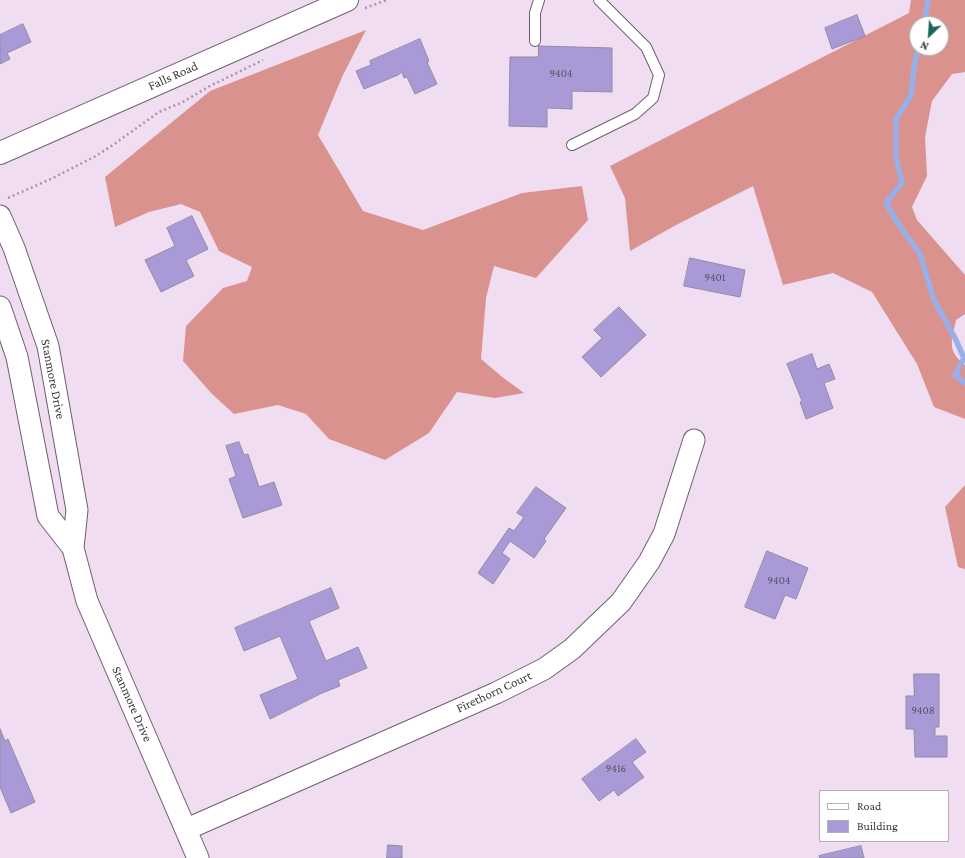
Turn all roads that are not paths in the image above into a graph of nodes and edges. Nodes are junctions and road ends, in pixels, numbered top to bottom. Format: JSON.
{"nodes":[{"id":1,"x":539,"y":0,"type":"edge"},
{"id":2,"x":598,"y":0,"type":"edge"},
{"id":3,"x":353,"y":5,"type":"edge"},
{"id":4,"x":536,"y":41,"type":"dead end"},
{"id":5,"x":572,"y":145,"type":"dead end"},
{"id":6,"x":0,"y":153,"type":"edge"},
{"id":7,"x":3,"y":207,"type":"edge"},
{"id":8,"x":0,"y":306,"type":"edge"},
{"id":9,"x":694,"y":440,"type":"dead end"},
{"id":10,"x":73,"y":548,"type":"junction"},
{"id":11,"x":187,"y":829,"type":"junction"},
{"id":12,"x":198,"y":858,"type":"edge"}],
"edges":[{"from":1,"to":4,"type":"lane"},
{"from":2,"to":5,"type":"lane"},
{"from":3,"to":6,"type":"main road","name":"Falls Road"},
{"from":7,"to":10,"type":"street","name":"Stanmore Drive"},
{"from":8,"to":10,"type":"street","name":"Stanmore Drive"},
{"from":9,"to":11,"type":"street","name":"Firethorn Court"},
{"from":10,"to":11,"type":"street","name":"Stanmore Drive"},
{"from":11,"to":12,"type":"street","name":"Stanmore Drive"}]}
